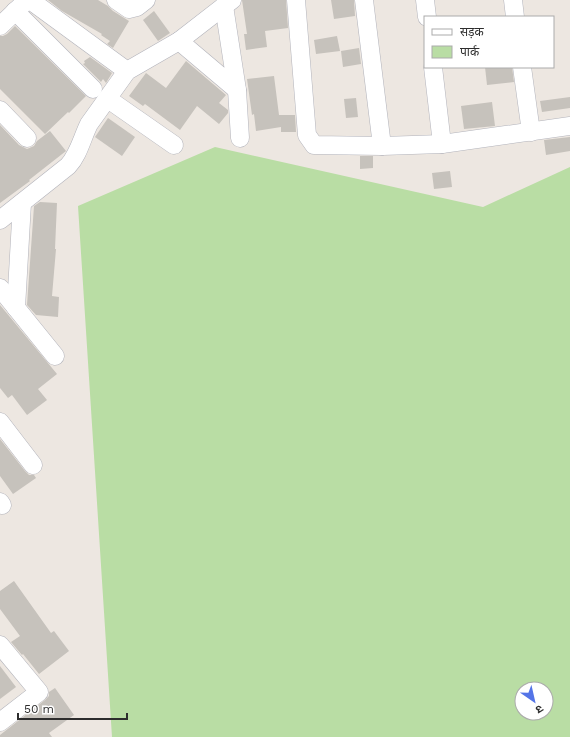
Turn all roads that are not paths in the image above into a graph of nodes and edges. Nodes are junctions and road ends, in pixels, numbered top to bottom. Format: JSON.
{"nodes":[{"id":1,"x":30,"y":0,"type":"edge"},
{"id":2,"x":116,"y":0,"type":"edge"},
{"id":3,"x":146,"y":0,"type":"edge"},
{"id":4,"x":296,"y":0,"type":"edge"},
{"id":5,"x":364,"y":0,"type":"edge"},
{"id":6,"x":425,"y":0,"type":"edge"},
{"id":7,"x":513,"y":0,"type":"edge"},
{"id":8,"x":228,"y":3,"type":"edge"},
{"id":9,"x":21,"y":5,"type":"edge"},
{"id":10,"x":427,"y":16,"type":"edge"},
{"id":11,"x":515,"y":16,"type":"edge"},
{"id":12,"x":0,"y":26,"type":"edge"},
{"id":13,"x":179,"y":41,"type":"junction"},
{"id":14,"x":433,"y":68,"type":"edge"},
{"id":15,"x":522,"y":68,"type":"edge"},
{"id":16,"x":128,"y":71,"type":"junction"},
{"id":17,"x":93,"y":89,"type":"dead end"},
{"id":18,"x":237,"y":90,"type":"junction"},
{"id":19,"x":108,"y":99,"type":"junction"},
{"id":20,"x":0,"y":110,"type":"edge"},
{"id":21,"x":570,"y":126,"type":"edge"},
{"id":22,"x":531,"y":132,"type":"junction"},
{"id":23,"x":27,"y":138,"type":"dead end"},
{"id":24,"x":240,"y":138,"type":"dead end"},
{"id":25,"x":442,"y":144,"type":"junction"},
{"id":26,"x":174,"y":146,"type":"dead end"},
{"id":27,"x":382,"y":146,"type":"junction"},
{"id":28,"x":22,"y":203,"type":"junction"},
{"id":29,"x":0,"y":220,"type":"edge"},
{"id":30,"x":0,"y":288,"type":"edge"},
{"id":31,"x":16,"y":308,"type":"junction"},
{"id":32,"x":55,"y":356,"type":"dead end"},
{"id":33,"x":0,"y":422,"type":"edge"},
{"id":34,"x":34,"y":465,"type":"dead end"},
{"id":35,"x":0,"y":645,"type":"edge"},
{"id":36,"x":0,"y":722,"type":"edge"}],
"edges":[{"from":1,"to":16,"type":"street"},
{"from":2,"to":3,"type":"street"},
{"from":4,"to":27,"type":"street"},
{"from":5,"to":27,"type":"street"},
{"from":6,"to":10,"type":"street"},
{"from":7,"to":11,"type":"street"},
{"from":8,"to":13,"type":"street"},
{"from":8,"to":18,"type":"street"},
{"from":9,"to":12,"type":"street"},
{"from":9,"to":17,"type":"street"},
{"from":13,"to":16,"type":"street"},
{"from":13,"to":18,"type":"street"},
{"from":14,"to":25,"type":"street"},
{"from":15,"to":22,"type":"street"},
{"from":16,"to":19,"type":"street"},
{"from":18,"to":24,"type":"street"},
{"from":19,"to":26,"type":"street"},
{"from":19,"to":28,"type":"street"},
{"from":20,"to":23,"type":"street"},
{"from":21,"to":22,"type":"street"},
{"from":22,"to":25,"type":"street"},
{"from":25,"to":27,"type":"street"},
{"from":28,"to":29,"type":"street"},
{"from":28,"to":31,"type":"street"},
{"from":30,"to":31,"type":"street"},
{"from":31,"to":32,"type":"street"},
{"from":33,"to":34,"type":"street"},
{"from":35,"to":36,"type":"street"}]}
